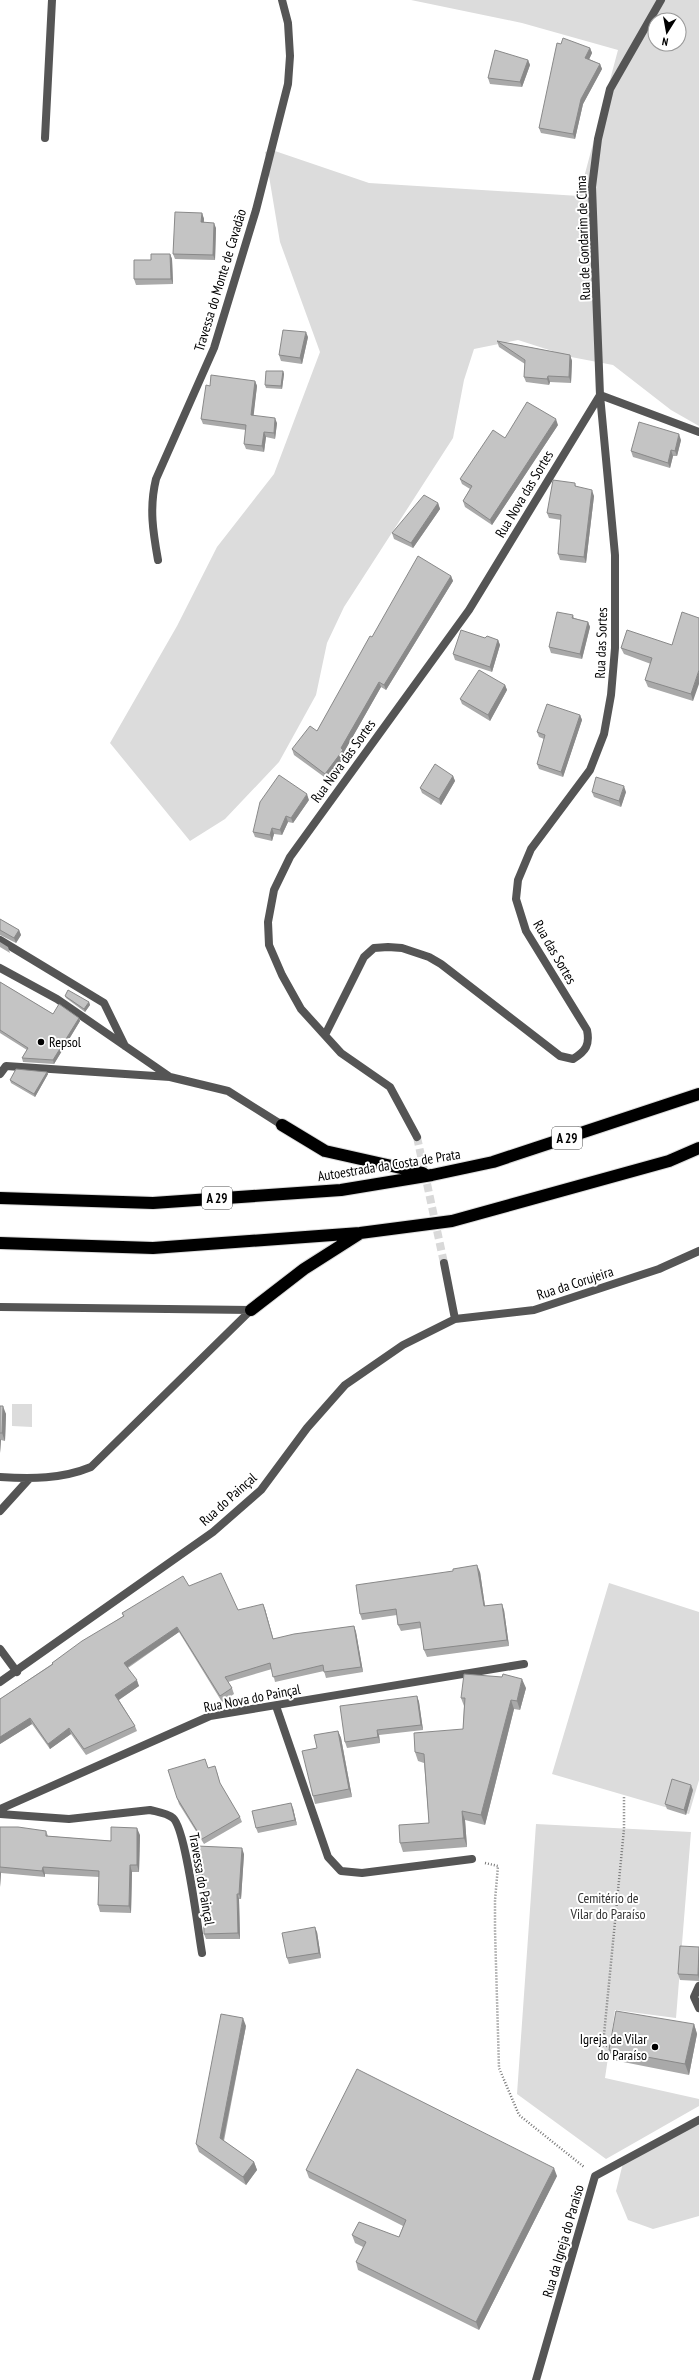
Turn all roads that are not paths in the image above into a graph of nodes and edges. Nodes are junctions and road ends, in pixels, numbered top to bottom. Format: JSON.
{"nodes":[{"id":1,"x":52,"y":0,"type":"edge"},
{"id":2,"x":282,"y":0,"type":"edge"},
{"id":3,"x":661,"y":0,"type":"edge"},
{"id":4,"x":45,"y":138,"type":"dead end"},
{"id":5,"x":600,"y":394,"type":"junction"},
{"id":6,"x":699,"y":432,"type":"edge"},
{"id":7,"x":158,"y":560,"type":"dead end"},
{"id":8,"x":0,"y":940,"type":"edge"},
{"id":9,"x":0,"y":968,"type":"edge"},
{"id":10,"x":326,"y":1034,"type":"junction"},
{"id":11,"x":126,"y":1046,"type":"junction"},
{"id":12,"x":0,"y":1074,"type":"edge"},
{"id":13,"x":170,"y":1077,"type":"junction"},
{"id":14,"x":699,"y":1094,"type":"edge"},
{"id":15,"x":282,"y":1125,"type":"joint"},
{"id":16,"x":417,"y":1137,"type":"tunnel mouth"},
{"id":17,"x":699,"y":1148,"type":"edge"},
{"id":18,"x":432,"y":1175,"type":"junction"},
{"id":19,"x":0,"y":1198,"type":"edge"},
{"id":20,"x":360,"y":1233,"type":"junction"},
{"id":21,"x":0,"y":1243,"type":"edge"},
{"id":22,"x":699,"y":1251,"type":"edge"},
{"id":23,"x":444,"y":1263,"type":"tunnel mouth"},
{"id":24,"x":0,"y":1308,"type":"edge"},
{"id":25,"x":251,"y":1310,"type":"junction"},
{"id":26,"x":455,"y":1319,"type":"junction"},
{"id":27,"x":0,"y":1478,"type":"edge"},
{"id":28,"x":29,"y":1478,"type":"junction"},
{"id":29,"x":0,"y":1511,"type":"edge"},
{"id":30,"x":0,"y":1649,"type":"edge"},
{"id":31,"x":524,"y":1664,"type":"dead end"},
{"id":32,"x":17,"y":1672,"type":"junction"},
{"id":33,"x":0,"y":1682,"type":"edge"},
{"id":34,"x":276,"y":1706,"type":"junction"},
{"id":35,"x":0,"y":1809,"type":"edge"},
{"id":36,"x":0,"y":1814,"type":"edge"},
{"id":37,"x":472,"y":1859,"type":"road end"},
{"id":38,"x":202,"y":1953,"type":"dead end"},
{"id":39,"x":699,"y":1986,"type":"edge"},
{"id":40,"x":699,"y":2008,"type":"edge"},
{"id":41,"x":699,"y":2120,"type":"edge"},
{"id":42,"x":536,"y":2380,"type":"edge"}],
"edges":[{"from":1,"to":4,"type":"street"},
{"from":2,"to":7,"type":"street","name":"Travessa do Monte de Cavadão"},
{"from":3,"to":5,"type":"street","name":"Rua de Gondarim de Cima"},
{"from":5,"to":6,"type":"street"},
{"from":5,"to":10,"type":"street","name":"Rua Nova das Sortes"},
{"from":5,"to":10,"type":"street","name":"Rua das Sortes"},
{"from":8,"to":11,"type":"street"},
{"from":9,"to":11,"type":"street"},
{"from":10,"to":16,"type":"street","name":"Rua Nova das Sortes"},
{"from":11,"to":13,"type":"street"},
{"from":12,"to":13,"type":"street"},
{"from":13,"to":15,"type":"street"},
{"from":14,"to":18,"type":"highway","name":"Autoestrada da Costa de Prata","number":"A 29"},
{"from":15,"to":18,"type":"highway"},
{"from":17,"to":20,"type":"highway"},
{"from":18,"to":19,"type":"highway","name":"Autoestrada da Costa de Prata","number":"A 29"},
{"from":20,"to":21,"type":"highway"},
{"from":20,"to":25,"type":"highway"},
{"from":22,"to":26,"type":"street","name":"Rua da Corujeira"},
{"from":23,"to":26,"type":"street"},
{"from":24,"to":25,"type":"street"},
{"from":25,"to":28,"type":"street"},
{"from":26,"to":32,"type":"street","name":"Rua do Painçal"},
{"from":27,"to":28,"type":"street"},
{"from":28,"to":29,"type":"street"},
{"from":30,"to":32,"type":"street"},
{"from":31,"to":34,"type":"street","name":"Rua Nova do Painçal"},
{"from":32,"to":33,"type":"street","name":"Rua do Painçal"},
{"from":34,"to":35,"type":"street","name":"Rua Nova do Painçal"},
{"from":34,"to":37,"type":"street"},
{"from":36,"to":38,"type":"street","name":"Travessa do Painçal"},
{"from":39,"to":40,"type":"street"},
{"from":41,"to":42,"type":"street","name":"Rua da Igreja do Paraiso"}]}
